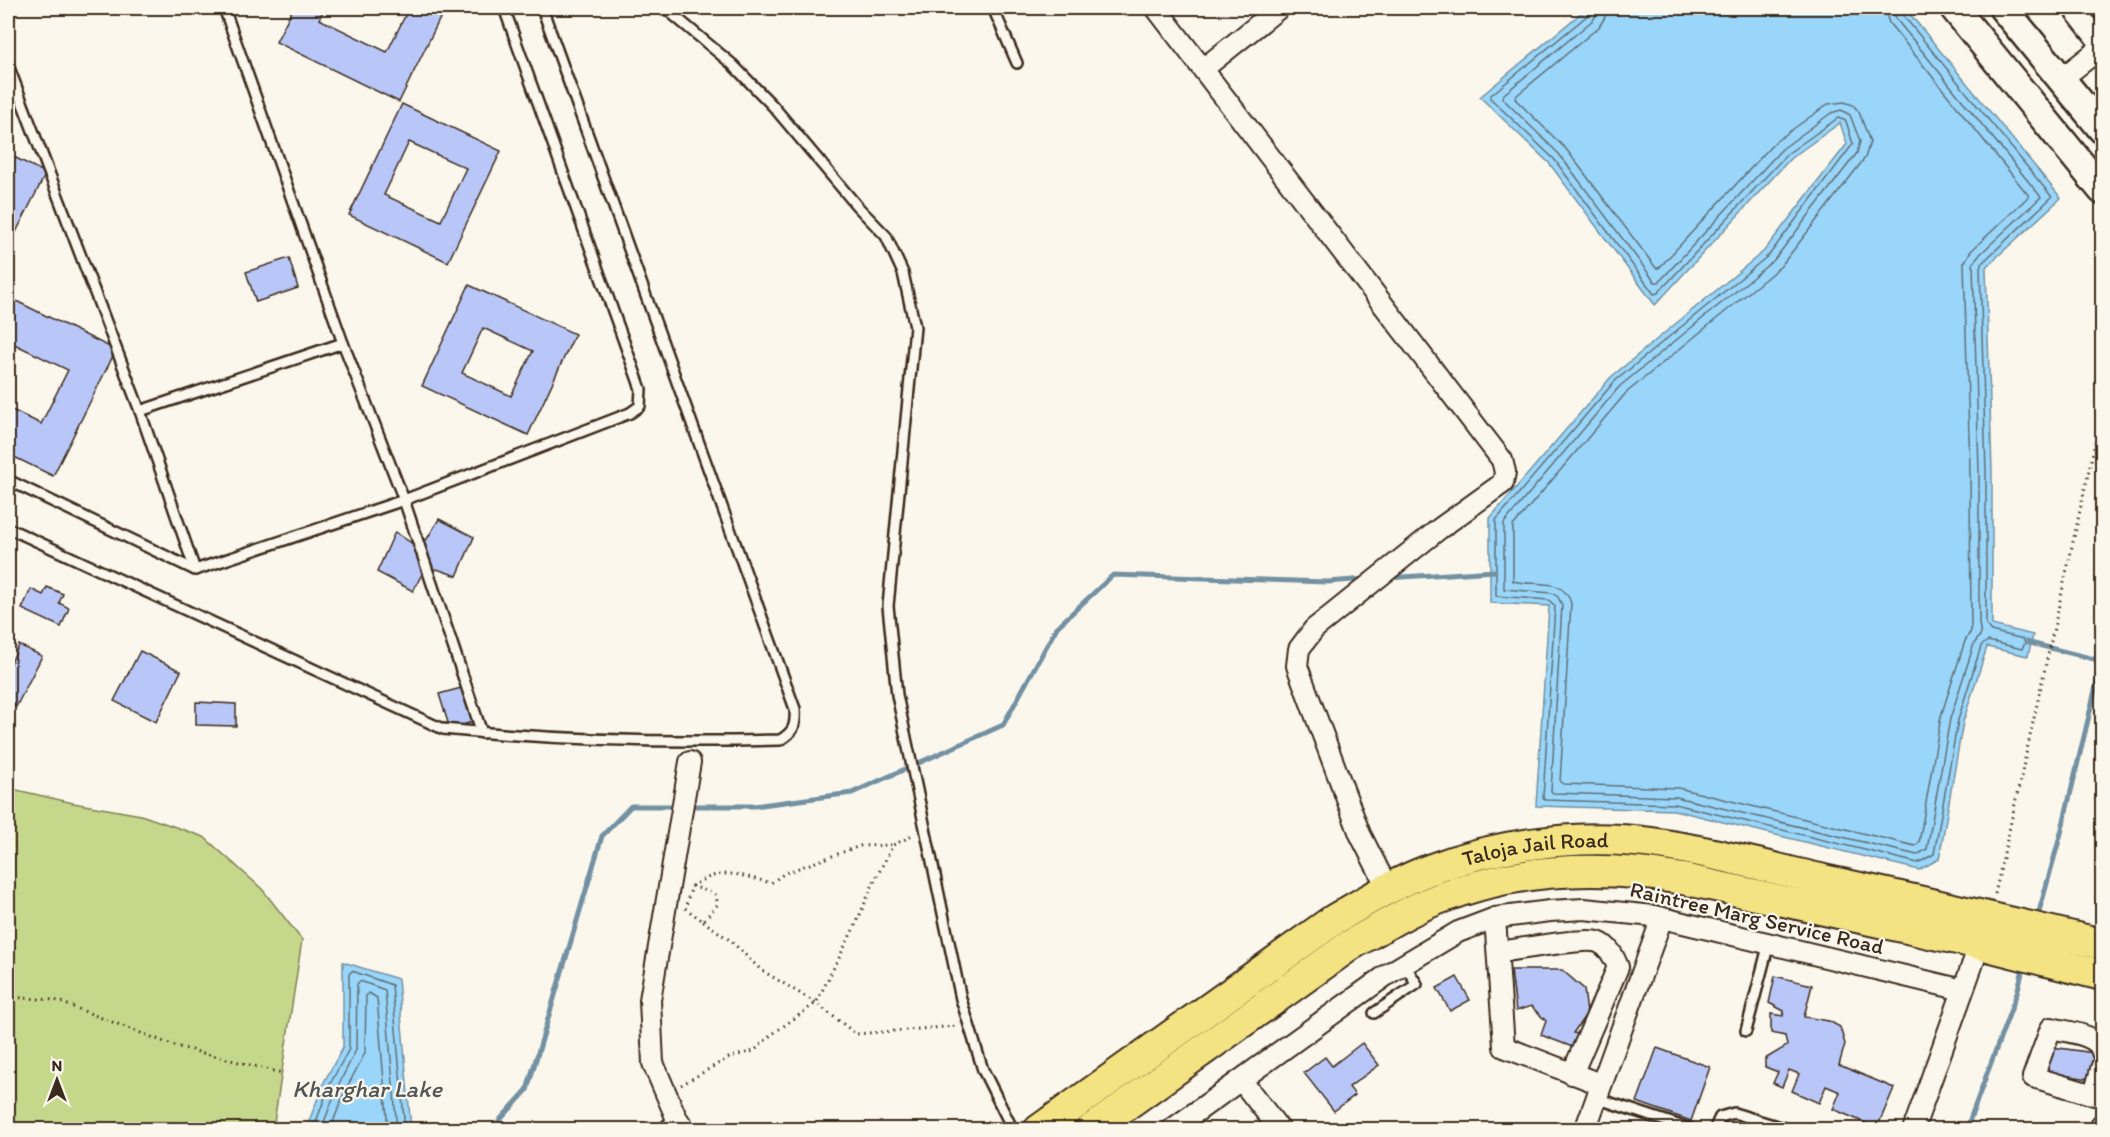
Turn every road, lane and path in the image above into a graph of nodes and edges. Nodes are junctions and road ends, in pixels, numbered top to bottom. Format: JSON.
{"nodes":[{"id":1,"x":224,"y":8,"type":"edge"},
{"id":2,"x":504,"y":8,"type":"edge"},
{"id":3,"x":542,"y":8,"type":"edge"},
{"id":4,"x":665,"y":8,"type":"edge"},
{"id":5,"x":993,"y":8,"type":"edge"},
{"id":6,"x":1156,"y":8,"type":"edge"},
{"id":7,"x":1279,"y":8,"type":"edge"},
{"id":8,"x":1954,"y":8,"type":"edge"},
{"id":9,"x":2003,"y":8,"type":"edge"},
{"id":10,"x":2073,"y":8,"type":"edge"},
{"id":11,"x":2103,"y":46,"type":"edge"},
{"id":12,"x":1017,"y":63,"type":"dead end"},
{"id":13,"x":8,"y":64,"type":"edge"},
{"id":14,"x":1203,"y":69,"type":"junction"},
{"id":15,"x":2061,"y":79,"type":"junction"},
{"id":16,"x":2103,"y":129,"type":"edge"},
{"id":17,"x":2103,"y":190,"type":"edge"},
{"id":18,"x":343,"y":342,"type":"junction"},
{"id":19,"x":140,"y":411,"type":"junction"},
{"id":20,"x":2103,"y":411,"type":"edge"},
{"id":21,"x":8,"y":480,"type":"edge"},
{"id":22,"x":404,"y":500,"type":"junction"},
{"id":23,"x":8,"y":528,"type":"edge"},
{"id":24,"x":195,"y":570,"type":"junction"},
{"id":25,"x":483,"y":733,"type":"junction"},
{"id":26,"x":693,"y":742,"type":"junction"},
{"id":27,"x":690,"y":762,"type":"joint"},
{"id":28,"x":926,"y":829,"type":"junction"},
{"id":29,"x":893,"y":845,"type":"junction"},
{"id":30,"x":692,"y":886,"type":"junction"},
{"id":31,"x":1388,"y":889,"type":"junction"},
{"id":32,"x":1990,"y":917,"type":"junction"},
{"id":33,"x":1494,"y":918,"type":"junction"},
{"id":34,"x":1662,"y":918,"type":"junction"},
{"id":35,"x":703,"y":921,"type":"junction"},
{"id":36,"x":1769,"y":943,"type":"junction"},
{"id":37,"x":2103,"y":944,"type":"edge"},
{"id":38,"x":1980,"y":945,"type":"junction"},
{"id":39,"x":1498,"y":952,"type":"junction"},
{"id":40,"x":1404,"y":964,"type":"junction"},
{"id":41,"x":2103,"y":975,"type":"edge"},
{"id":42,"x":1963,"y":990,"type":"junction"},
{"id":43,"x":8,"y":997,"type":"edge"},
{"id":44,"x":816,"y":1003,"type":"junction"},
{"id":45,"x":1374,"y":1013,"type":"dead end"},
{"id":46,"x":970,"y":1026,"type":"junction"},
{"id":47,"x":1746,"y":1031,"type":"dead end"},
{"id":48,"x":2103,"y":1052,"type":"edge"},
{"id":49,"x":2103,"y":1066,"type":"edge"},
{"id":50,"x":282,"y":1073,"type":"dead end"},
{"id":51,"x":1572,"y":1074,"type":"junction"},
{"id":52,"x":1241,"y":1080,"type":"junction"},
{"id":53,"x":2099,"y":1088,"type":"edge"},
{"id":54,"x":1598,"y":1091,"type":"junction"},
{"id":55,"x":666,"y":1094,"type":"junction"},
{"id":56,"x":681,"y":1123,"type":"edge"},
{"id":57,"x":2103,"y":1124,"type":"edge"},
{"id":58,"x":661,"y":1130,"type":"edge"},
{"id":59,"x":1013,"y":1130,"type":"edge"},
{"id":60,"x":1039,"y":1130,"type":"edge"},
{"id":61,"x":1091,"y":1130,"type":"edge"},
{"id":62,"x":1171,"y":1130,"type":"edge"},
{"id":63,"x":1280,"y":1130,"type":"edge"},
{"id":64,"x":1585,"y":1130,"type":"edge"},
{"id":65,"x":1693,"y":1130,"type":"edge"},
{"id":66,"x":1714,"y":1130,"type":"edge"},
{"id":67,"x":1790,"y":1130,"type":"edge"},
{"id":68,"x":1913,"y":1130,"type":"edge"},
{"id":69,"x":2101,"y":1130,"type":"edge"}],
"edges":[{"from":1,"to":18,"type":"lane"},
{"from":2,"to":22,"type":"lane"},
{"from":3,"to":26,"type":"lane"},
{"from":4,"to":28,"type":"lane"},
{"from":5,"to":12,"type":"lane"},
{"from":6,"to":14,"type":"street"},
{"from":7,"to":14,"type":"street"},
{"from":8,"to":17,"type":"street"},
{"from":9,"to":15,"type":"street"},
{"from":10,"to":11,"type":"street"},
{"from":11,"to":15,"type":"street"},
{"from":13,"to":19,"type":"lane"},
{"from":14,"to":31,"type":"street"},
{"from":15,"to":16,"type":"street"},
{"from":18,"to":19,"type":"lane"},
{"from":18,"to":22,"type":"lane"},
{"from":19,"to":24,"type":"lane"},
{"from":20,"to":32,"type":"path"},
{"from":21,"to":24,"type":"lane"},
{"from":22,"to":24,"type":"lane"},
{"from":22,"to":25,"type":"lane"},
{"from":23,"to":25,"type":"lane"},
{"from":25,"to":26,"type":"lane"},
{"from":26,"to":27,"type":"lane"},
{"from":27,"to":55,"type":"street"},
{"from":28,"to":29,"type":"path"},
{"from":28,"to":46,"type":"lane"},
{"from":29,"to":30,"type":"path"},
{"from":29,"to":44,"type":"path"},
{"from":30,"to":35,"type":"path"},
{"from":30,"to":35,"type":"path"},
{"from":31,"to":32,"type":"main road","name":"Taloja Jail Road"},
{"from":31,"to":60,"type":"main road","name":"Taloja Jail Road"},
{"from":32,"to":37,"type":"main road","name":"Taloja Jail Road"},
{"from":32,"to":38,"type":"street"},
{"from":33,"to":34,"type":"street","name":"Raintree Marg Service Road"},
{"from":33,"to":39,"type":"street"},
{"from":33,"to":40,"type":"street","name":"Raintree Marg Service Road"},
{"from":34,"to":36,"type":"street","name":"Raintree Marg Service Road"},
{"from":34,"to":54,"type":"street"},
{"from":35,"to":44,"type":"path"},
{"from":36,"to":42,"type":"street","name":"Raintree Marg Service Road"},
{"from":36,"to":47,"type":"lane"},
{"from":38,"to":41,"type":"main road","name":"Taloja Jail Road"},
{"from":38,"to":42,"type":"street"},
{"from":38,"to":61,"type":"main road","name":"Taloja Jail Road"},
{"from":39,"to":51,"type":"street"},
{"from":39,"to":51,"type":"street"},
{"from":40,"to":45,"type":"lane"},
{"from":40,"to":52,"type":"street","name":"Raintree Marg Service Road"},
{"from":42,"to":68,"type":"street"},
{"from":43,"to":50,"type":"path"},
{"from":44,"to":46,"type":"path"},
{"from":44,"to":55,"type":"path"},
{"from":46,"to":59,"type":"lane"},
{"from":48,"to":53,"type":"street"},
{"from":49,"to":53,"type":"street"},
{"from":51,"to":54,"type":"street"},
{"from":52,"to":62,"type":"street","name":"Raintree Marg Service Road"},
{"from":52,"to":63,"type":"street"},
{"from":54,"to":64,"type":"street"},
{"from":54,"to":65,"type":"lane"},
{"from":55,"to":56,"type":"street"},
{"from":56,"to":58,"type":"lane"},
{"from":57,"to":69,"type":"street"},
{"from":66,"to":67,"type":"lane"}]}
